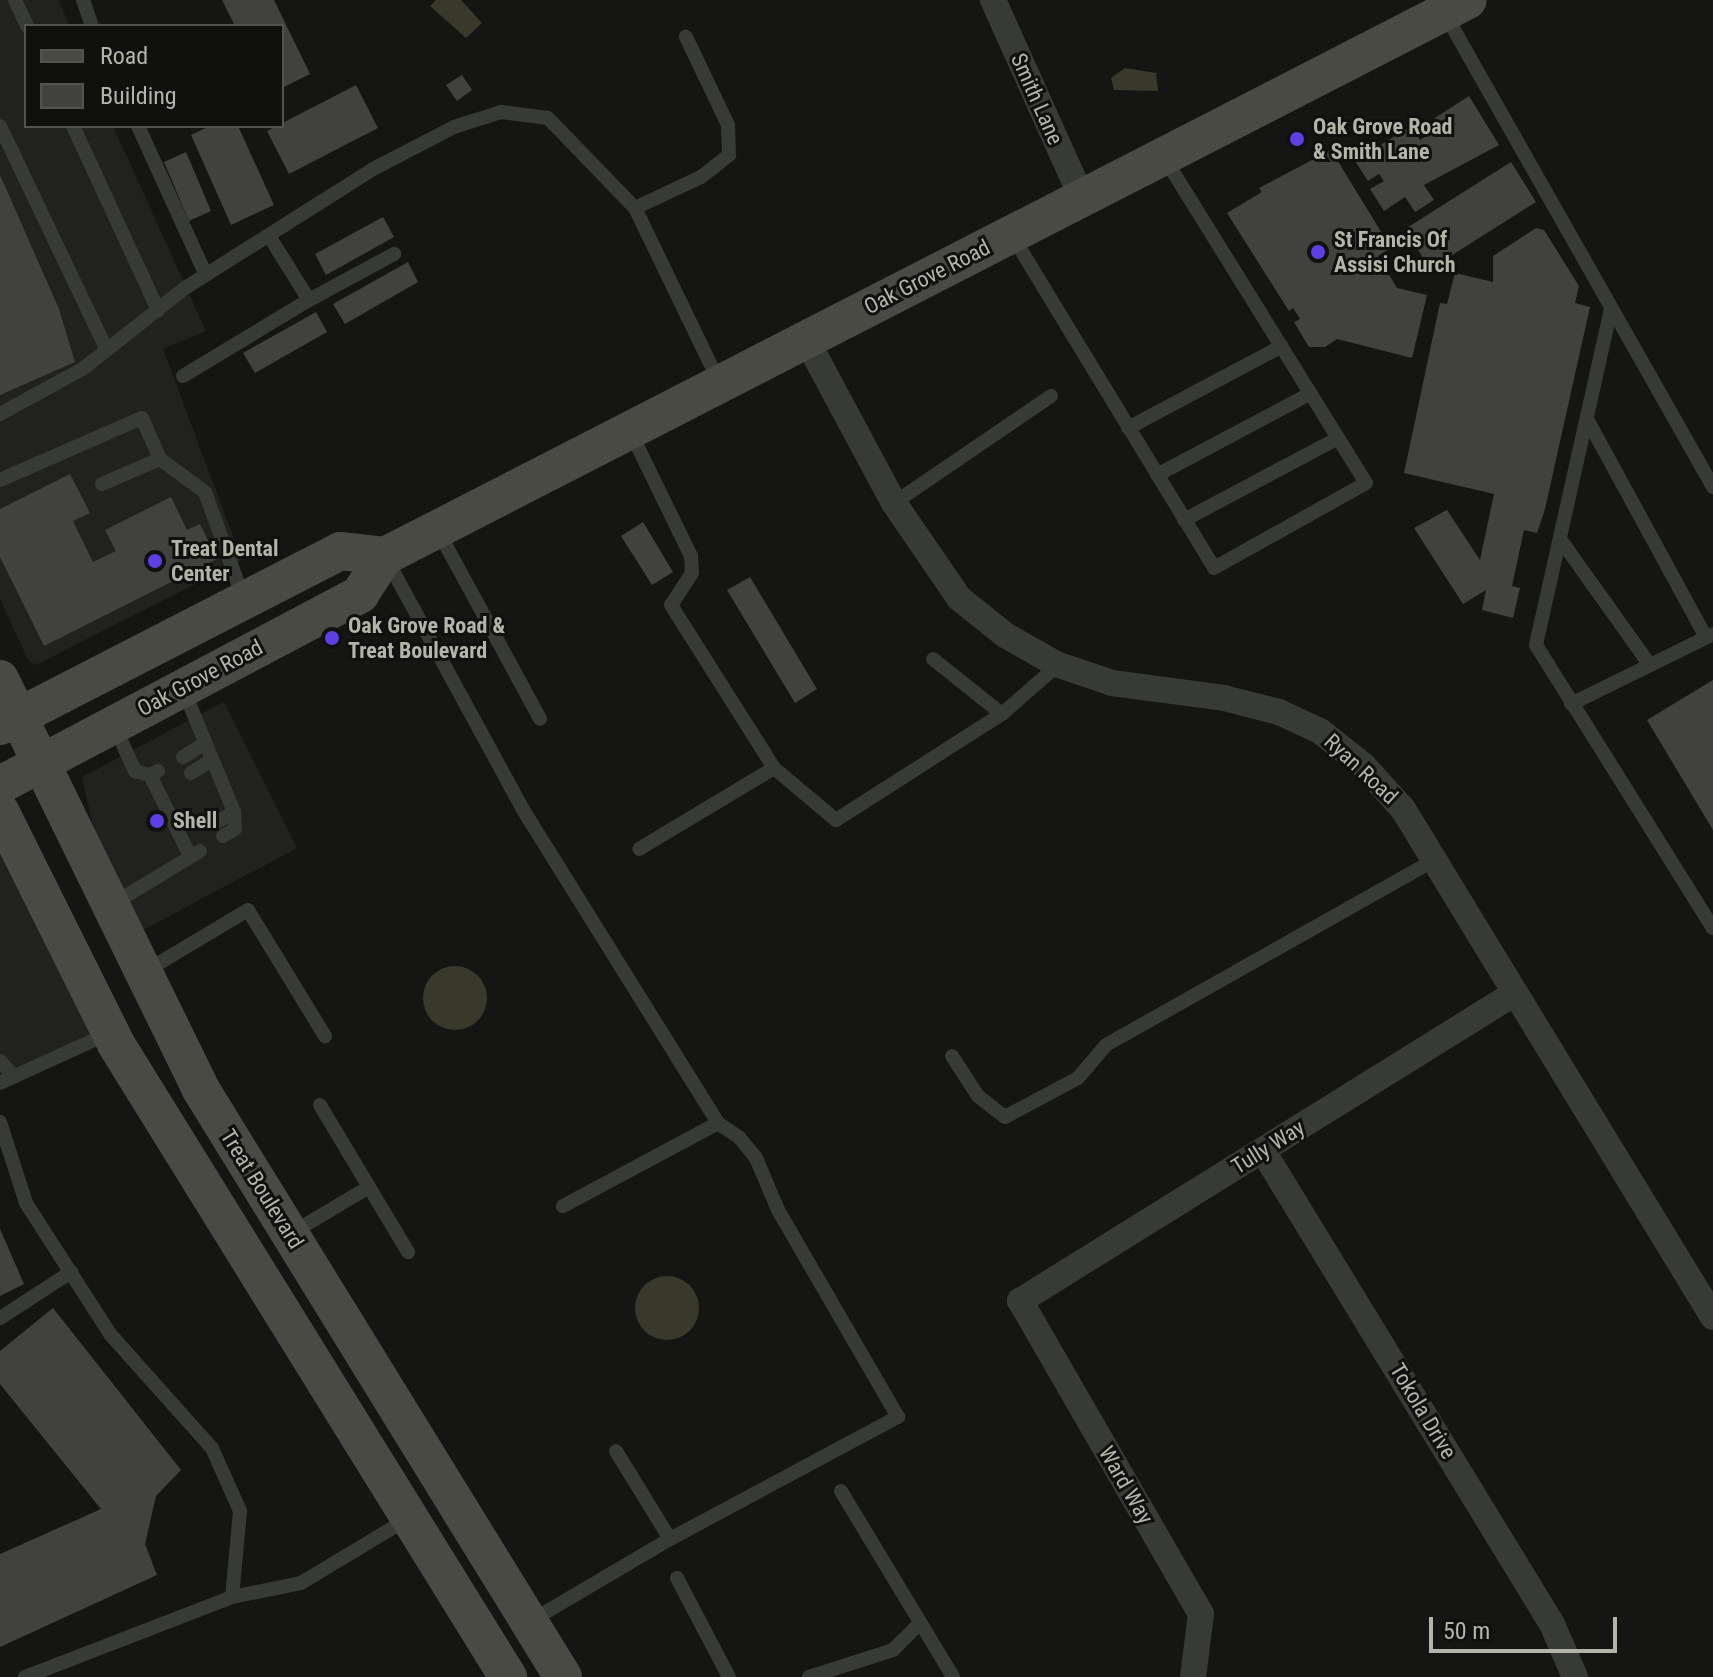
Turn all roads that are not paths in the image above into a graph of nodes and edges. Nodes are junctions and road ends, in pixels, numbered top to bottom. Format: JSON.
{"nodes":[{"id":1,"x":15,"y":0,"type":"edge"},
{"id":2,"x":83,"y":0,"type":"edge"},
{"id":3,"x":993,"y":0,"type":"edge"},
{"id":4,"x":1456,"y":6,"type":"edge"},
{"id":5,"x":26,"y":24,"type":"edge"},
{"id":6,"x":91,"y":24,"type":"edge"},
{"id":7,"x":686,"y":37,"type":"dead end"},
{"id":8,"x":0,"y":126,"type":"edge"},
{"id":9,"x":74,"y":128,"type":"edge"},
{"id":10,"x":139,"y":128,"type":"edge"},
{"id":11,"x":1163,"y":155,"type":"junction"},
{"id":12,"x":1082,"y":198,"type":"junction"},
{"id":13,"x":635,"y":208,"type":"junction"},
{"id":14,"x":1011,"y":234,"type":"junction"},
{"id":15,"x":269,"y":236,"type":"junction"},
{"id":16,"x":394,"y":254,"type":"dead end"},
{"id":17,"x":206,"y":275,"type":"junction"},
{"id":18,"x":309,"y":300,"type":"junction"},
{"id":19,"x":1611,"y":309,"type":"junction"},
{"id":20,"x":158,"y":310,"type":"junction"},
{"id":21,"x":806,"y":339,"type":"junction"},
{"id":22,"x":1282,"y":346,"type":"junction"},
{"id":23,"x":107,"y":350,"type":"junction"},
{"id":24,"x":183,"y":376,"type":"dead end"},
{"id":25,"x":719,"y":382,"type":"junction"},
{"id":26,"x":1311,"y":393,"type":"junction"},
{"id":27,"x":1051,"y":396,"type":"dead end"},
{"id":28,"x":0,"y":414,"type":"edge"},
{"id":29,"x":1587,"y":419,"type":"junction"},
{"id":30,"x":1128,"y":428,"type":"junction"},
{"id":31,"x":629,"y":429,"type":"junction"},
{"id":32,"x":1338,"y":438,"type":"junction"},
{"id":33,"x":160,"y":459,"type":"junction"},
{"id":34,"x":1157,"y":475,"type":"junction"},
{"id":35,"x":0,"y":480,"type":"edge"},
{"id":36,"x":102,"y":484,"type":"dead end"},
{"id":37,"x":1713,"y":487,"type":"edge"},
{"id":38,"x":894,"y":503,"type":"junction"},
{"id":39,"x":1184,"y":520,"type":"junction"},
{"id":40,"x":437,"y":529,"type":"junction"},
{"id":41,"x":1560,"y":539,"type":"junction"},
{"id":42,"x":385,"y":556,"type":"junction"},
{"id":43,"x":244,"y":600,"type":"junction"},
{"id":44,"x":1710,"y":635,"type":"edge"},
{"id":45,"x":933,"y":659,"type":"dead end"},
{"id":46,"x":1058,"y":665,"type":"junction"},
{"id":47,"x":1650,"y":665,"type":"junction"},
{"id":48,"x":0,"y":679,"type":"edge"},
{"id":49,"x":182,"y":687,"type":"junction"},
{"id":50,"x":1571,"y":704,"type":"junction"},
{"id":51,"x":1002,"y":714,"type":"junction"},
{"id":52,"x":540,"y":719,"type":"dead end"},
{"id":53,"x":8,"y":721,"type":"edge"},
{"id":54,"x":114,"y":723,"type":"junction"},
{"id":55,"x":202,"y":745,"type":"junction"},
{"id":56,"x":183,"y":757,"type":"dead end"},
{"id":57,"x":40,"y":761,"type":"junction"},
{"id":58,"x":210,"y":761,"type":"junction"},
{"id":59,"x":774,"y":768,"type":"junction"},
{"id":60,"x":191,"y":773,"type":"dead end"},
{"id":61,"x":0,"y":785,"type":"edge"},
{"id":62,"x":0,"y":811,"type":"edge"},
{"id":63,"x":220,"y":829,"type":"dead end"},
{"id":64,"x":639,"y":849,"type":"dead end"},
{"id":65,"x":1434,"y":860,"type":"junction"},
{"id":66,"x":111,"y":905,"type":"junction"},
{"id":67,"x":1713,"y":928,"type":"edge"},
{"id":68,"x":144,"y":972,"type":"junction"},
{"id":69,"x":1515,"y":993,"type":"junction"},
{"id":70,"x":111,"y":1032,"type":"junction"},
{"id":71,"x":325,"y":1036,"type":"dead end"},
{"id":72,"x":952,"y":1056,"type":"dead end"},
{"id":73,"x":0,"y":1061,"type":"edge"},
{"id":74,"x":14,"y":1076,"type":"junction"},
{"id":75,"x":0,"y":1083,"type":"edge"},
{"id":76,"x":320,"y":1105,"type":"dead end"},
{"id":77,"x":0,"y":1122,"type":"edge"},
{"id":78,"x":718,"y":1123,"type":"junction"},
{"id":79,"x":1263,"y":1151,"type":"junction"},
{"id":80,"x":369,"y":1187,"type":"junction"},
{"id":81,"x":563,"y":1206,"type":"dead end"},
{"id":82,"x":289,"y":1234,"type":"junction"},
{"id":83,"x":408,"y":1252,"type":"dead end"},
{"id":84,"x":71,"y":1272,"type":"junction"},
{"id":85,"x":1020,"y":1301,"type":"joint"},
{"id":86,"x":1713,"y":1317,"type":"edge"},
{"id":87,"x":0,"y":1318,"type":"edge"},
{"id":88,"x":616,"y":1451,"type":"dead end"},
{"id":89,"x":841,"y":1491,"type":"dead end"},
{"id":90,"x":410,"y":1518,"type":"junction"},
{"id":91,"x":670,"y":1539,"type":"junction"},
{"id":92,"x":677,"y":1578,"type":"dead end"},
{"id":93,"x":232,"y":1597,"type":"junction"},
{"id":94,"x":529,"y":1622,"type":"junction"},
{"id":95,"x":920,"y":1623,"type":"junction"},
{"id":96,"x":25,"y":1677,"type":"edge"},
{"id":97,"x":508,"y":1677,"type":"edge"},
{"id":98,"x":563,"y":1677,"type":"edge"},
{"id":99,"x":729,"y":1677,"type":"edge"},
{"id":100,"x":809,"y":1677,"type":"edge"},
{"id":101,"x":953,"y":1677,"type":"edge"},
{"id":102,"x":1193,"y":1677,"type":"edge"},
{"id":103,"x":1575,"y":1677,"type":"edge"}],
"edges":[{"from":1,"to":5,"type":"lane"},
{"from":2,"to":6,"type":"lane"},
{"from":3,"to":12,"type":"street","name":"Smith Lane"},
{"from":4,"to":11,"type":"main road","name":"Oak Grove Road"},
{"from":4,"to":19,"type":"lane"},
{"from":7,"to":13,"type":"lane"},
{"from":8,"to":23,"type":"lane"},
{"from":9,"to":20,"type":"lane"},
{"from":10,"to":17,"type":"lane"},
{"from":11,"to":12,"type":"main road","name":"Oak Grove Road"},
{"from":11,"to":22,"type":"lane"},
{"from":12,"to":14,"type":"main road","name":"Oak Grove Road"},
{"from":13,"to":15,"type":"lane"},
{"from":13,"to":25,"type":"lane"},
{"from":14,"to":21,"type":"main road","name":"Oak Grove Road"},
{"from":14,"to":30,"type":"lane"},
{"from":15,"to":17,"type":"lane"},
{"from":15,"to":18,"type":"lane"},
{"from":16,"to":18,"type":"lane"},
{"from":17,"to":20,"type":"lane"},
{"from":18,"to":24,"type":"lane"},
{"from":19,"to":29,"type":"lane"},
{"from":19,"to":37,"type":"lane"},
{"from":20,"to":23,"type":"lane"},
{"from":21,"to":25,"type":"main road","name":"Oak Grove Road"},
{"from":21,"to":38,"type":"street","name":"Ryan Road"},
{"from":22,"to":26,"type":"lane"},
{"from":22,"to":30,"type":"lane"},
{"from":23,"to":28,"type":"lane"},
{"from":25,"to":31,"type":"main road","name":"Oak Grove Road"},
{"from":26,"to":32,"type":"lane"},
{"from":26,"to":34,"type":"lane"},
{"from":27,"to":38,"type":"lane"},
{"from":29,"to":41,"type":"lane"},
{"from":29,"to":44,"type":"lane"},
{"from":30,"to":34,"type":"lane"},
{"from":31,"to":40,"type":"main road","name":"Oak Grove Road"},
{"from":31,"to":59,"type":"lane"},
{"from":32,"to":39,"type":"lane"},
{"from":32,"to":39,"type":"lane"},
{"from":33,"to":35,"type":"lane"},
{"from":33,"to":36,"type":"lane"},
{"from":33,"to":43,"type":"lane"},
{"from":34,"to":39,"type":"lane"},
{"from":38,"to":46,"type":"street","name":"Ryan Road"},
{"from":40,"to":42,"type":"main road","name":"Oak Grove Road"},
{"from":40,"to":52,"type":"lane"},
{"from":41,"to":47,"type":"lane"},
{"from":41,"to":50,"type":"lane"},
{"from":42,"to":43,"type":"main road"},
{"from":42,"to":49,"type":"main road","name":"Oak Grove Road"},
{"from":42,"to":78,"type":"lane"},
{"from":43,"to":53,"type":"main road"},
{"from":44,"to":47,"type":"lane"},
{"from":45,"to":51,"type":"lane"},
{"from":46,"to":51,"type":"lane"},
{"from":46,"to":65,"type":"street","name":"Ryan Road"},
{"from":47,"to":50,"type":"lane"},
{"from":48,"to":53,"type":"main road","name":"Treat Boulevard"},
{"from":49,"to":54,"type":"main road","name":"Oak Grove Road"},
{"from":49,"to":55,"type":"lane"},
{"from":50,"to":67,"type":"lane"},
{"from":51,"to":59,"type":"lane"},
{"from":53,"to":57,"type":"main road","name":"Treat Boulevard"},
{"from":54,"to":57,"type":"main road","name":"Oak Grove Road"},
{"from":54,"to":66,"type":"lane"},
{"from":55,"to":56,"type":"lane"},
{"from":55,"to":58,"type":"lane"},
{"from":57,"to":61,"type":"main road","name":"Oak Grove Road"},
{"from":57,"to":66,"type":"main road","name":"Treat Boulevard"},
{"from":58,"to":60,"type":"lane"},
{"from":58,"to":63,"type":"lane"},
{"from":59,"to":64,"type":"lane"},
{"from":62,"to":70,"type":"main road"},
{"from":65,"to":69,"type":"street","name":"Ryan Road"},
{"from":65,"to":72,"type":"lane"},
{"from":66,"to":68,"type":"main road","name":"Treat Boulevard"},
{"from":68,"to":71,"type":"lane"},
{"from":68,"to":82,"type":"main road","name":"Treat Boulevard"},
{"from":69,"to":79,"type":"street","name":"Tully Way"},
{"from":69,"to":86,"type":"street","name":"Ryan Road"},
{"from":70,"to":74,"type":"lane"},
{"from":70,"to":90,"type":"main road"},
{"from":73,"to":74,"type":"lane"},
{"from":74,"to":75,"type":"lane"},
{"from":76,"to":80,"type":"lane"},
{"from":77,"to":84,"type":"lane"},
{"from":78,"to":81,"type":"lane"},
{"from":78,"to":91,"type":"lane"},
{"from":79,"to":85,"type":"street","name":"Tully Way"},
{"from":79,"to":103,"type":"street","name":"Tokola Drive"},
{"from":80,"to":82,"type":"lane"},
{"from":80,"to":83,"type":"lane"},
{"from":82,"to":94,"type":"main road","name":"Treat Boulevard"},
{"from":84,"to":87,"type":"lane"},
{"from":84,"to":93,"type":"lane"},
{"from":85,"to":102,"type":"street","name":"Ward Way"},
{"from":88,"to":91,"type":"lane"},
{"from":89,"to":95,"type":"lane"},
{"from":90,"to":93,"type":"lane"},
{"from":90,"to":97,"type":"main road"},
{"from":91,"to":94,"type":"lane"},
{"from":92,"to":99,"type":"lane"},
{"from":93,"to":96,"type":"lane"},
{"from":94,"to":98,"type":"main road","name":"Treat Boulevard"},
{"from":95,"to":100,"type":"lane"},
{"from":95,"to":101,"type":"lane"}]}
